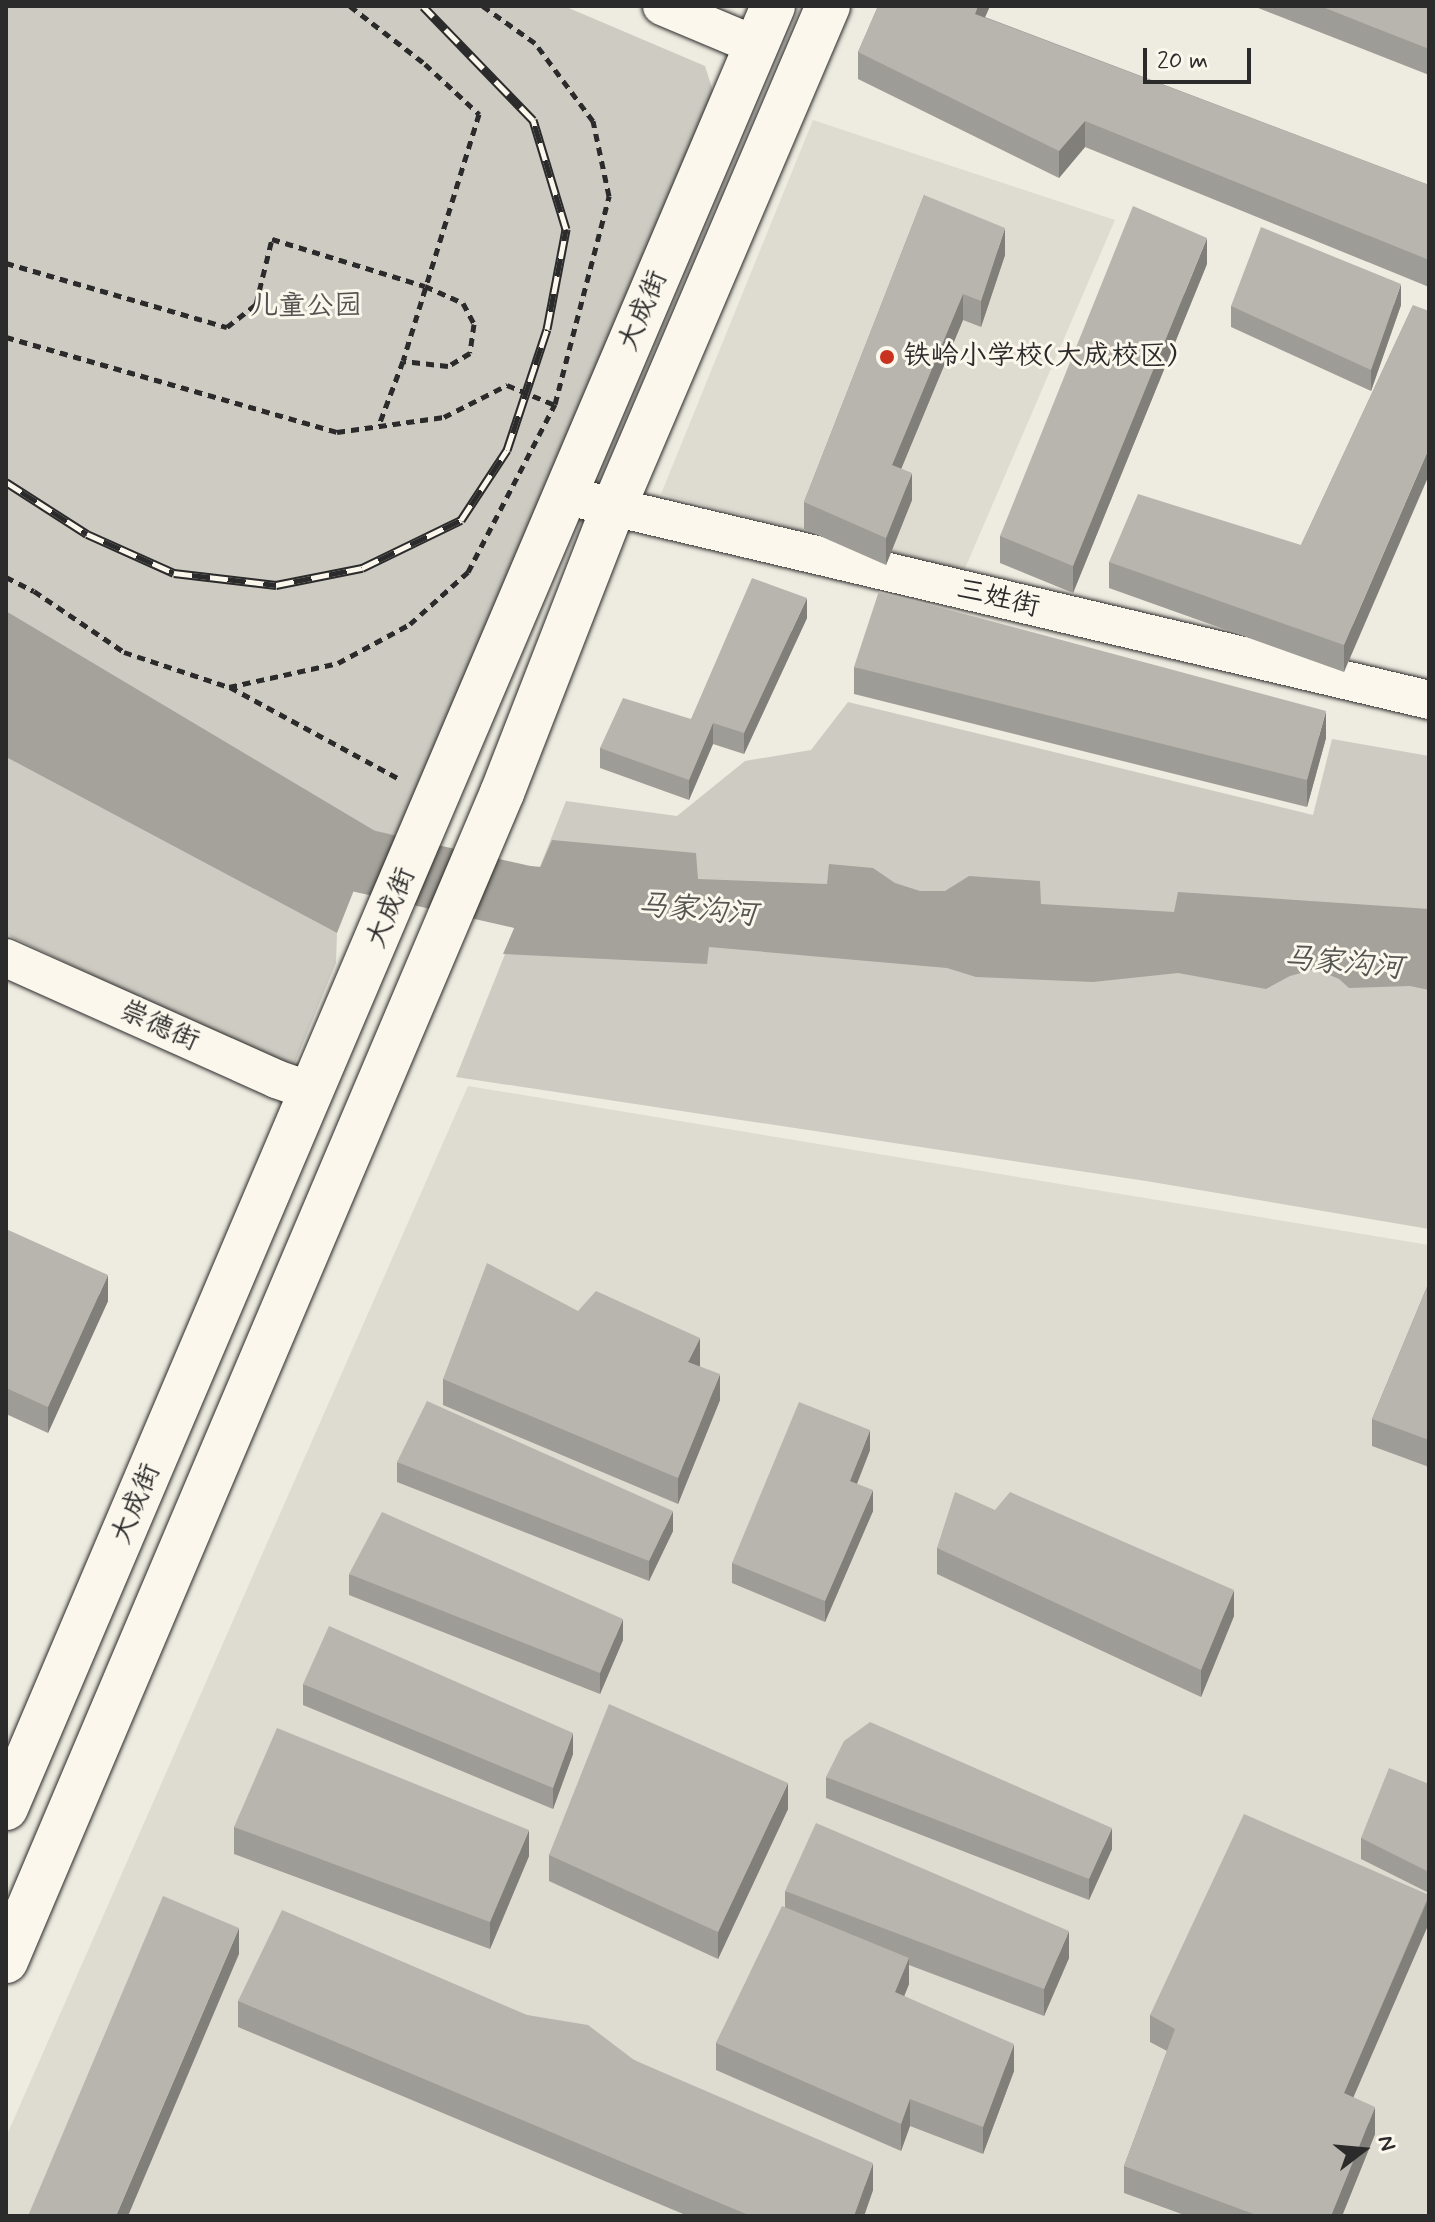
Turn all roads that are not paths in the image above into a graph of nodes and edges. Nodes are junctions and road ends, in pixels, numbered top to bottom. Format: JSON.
{"nodes":[{"id":1,"x":662,"y":6,"type":"edge"},
{"id":2,"x":773,"y":6,"type":"edge"},
{"id":3,"x":828,"y":6,"type":"edge"},
{"id":4,"x":755,"y":45,"type":"junction"},
{"id":5,"x":567,"y":496,"type":"junction"},
{"id":6,"x":613,"y":509,"type":"junction"},
{"id":7,"x":1429,"y":700,"type":"edge"},
{"id":8,"x":6,"y":958,"type":"edge"},
{"id":9,"x":313,"y":1092,"type":"junction"},
{"id":10,"x":6,"y":1808,"type":"edge"},
{"id":11,"x":6,"y":1961,"type":"edge"}],
"edges":[{"from":1,"to":4,"type":"street"},
{"from":2,"to":4,"type":"main road","name":"大成街"},
{"from":3,"to":6,"type":"main road","name":"大成街"},
{"from":4,"to":5,"type":"main road","name":"大成街"},
{"from":5,"to":6,"type":"street","name":"三姓街"},
{"from":5,"to":9,"type":"main road","name":"大成街"},
{"from":6,"to":7,"type":"street","name":"三姓街"},
{"from":6,"to":11,"type":"main road","name":"大成街"},
{"from":8,"to":9,"type":"street","name":"崇德街"},
{"from":9,"to":10,"type":"main road","name":"大成街"}]}
